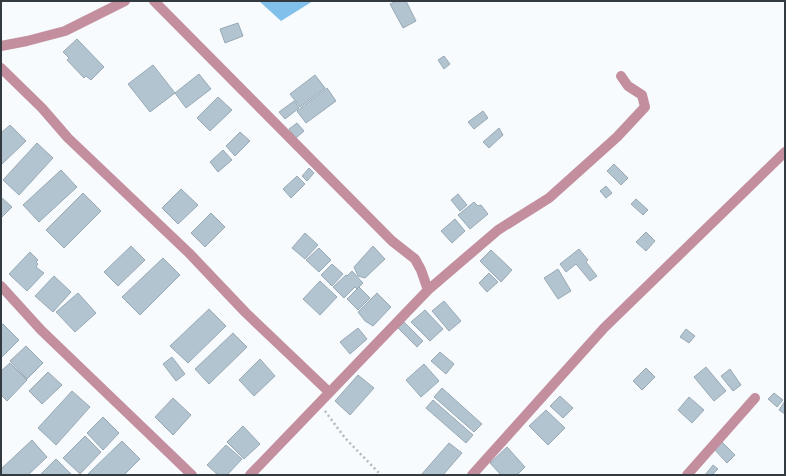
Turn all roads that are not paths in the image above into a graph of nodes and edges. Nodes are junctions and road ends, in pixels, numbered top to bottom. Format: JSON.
{"nodes":[{"id":1,"x":125,"y":1,"type":"edge"},
{"id":2,"x":154,"y":1,"type":"edge"},
{"id":3,"x":1,"y":46,"type":"edge"},
{"id":4,"x":1,"y":68,"type":"edge"},
{"id":5,"x":621,"y":76,"type":"dead end"},
{"id":6,"x":785,"y":152,"type":"edge"},
{"id":7,"x":1,"y":286,"type":"edge"},
{"id":8,"x":428,"y":290,"type":"junction"},
{"id":9,"x":329,"y":392,"type":"junction"},
{"id":10,"x":755,"y":398,"type":"dead end"},
{"id":11,"x":192,"y":475,"type":"edge"},
{"id":12,"x":250,"y":475,"type":"edge"},
{"id":13,"x":472,"y":475,"type":"edge"},
{"id":14,"x":687,"y":475,"type":"edge"}],
"edges":[{"from":1,"to":3,"type":"street"},
{"from":2,"to":8,"type":"street"},
{"from":4,"to":9,"type":"street"},
{"from":5,"to":8,"type":"street"},
{"from":6,"to":13,"type":"street"},
{"from":7,"to":11,"type":"street"},
{"from":8,"to":9,"type":"street"},
{"from":9,"to":12,"type":"street"},
{"from":10,"to":14,"type":"street"}]}
